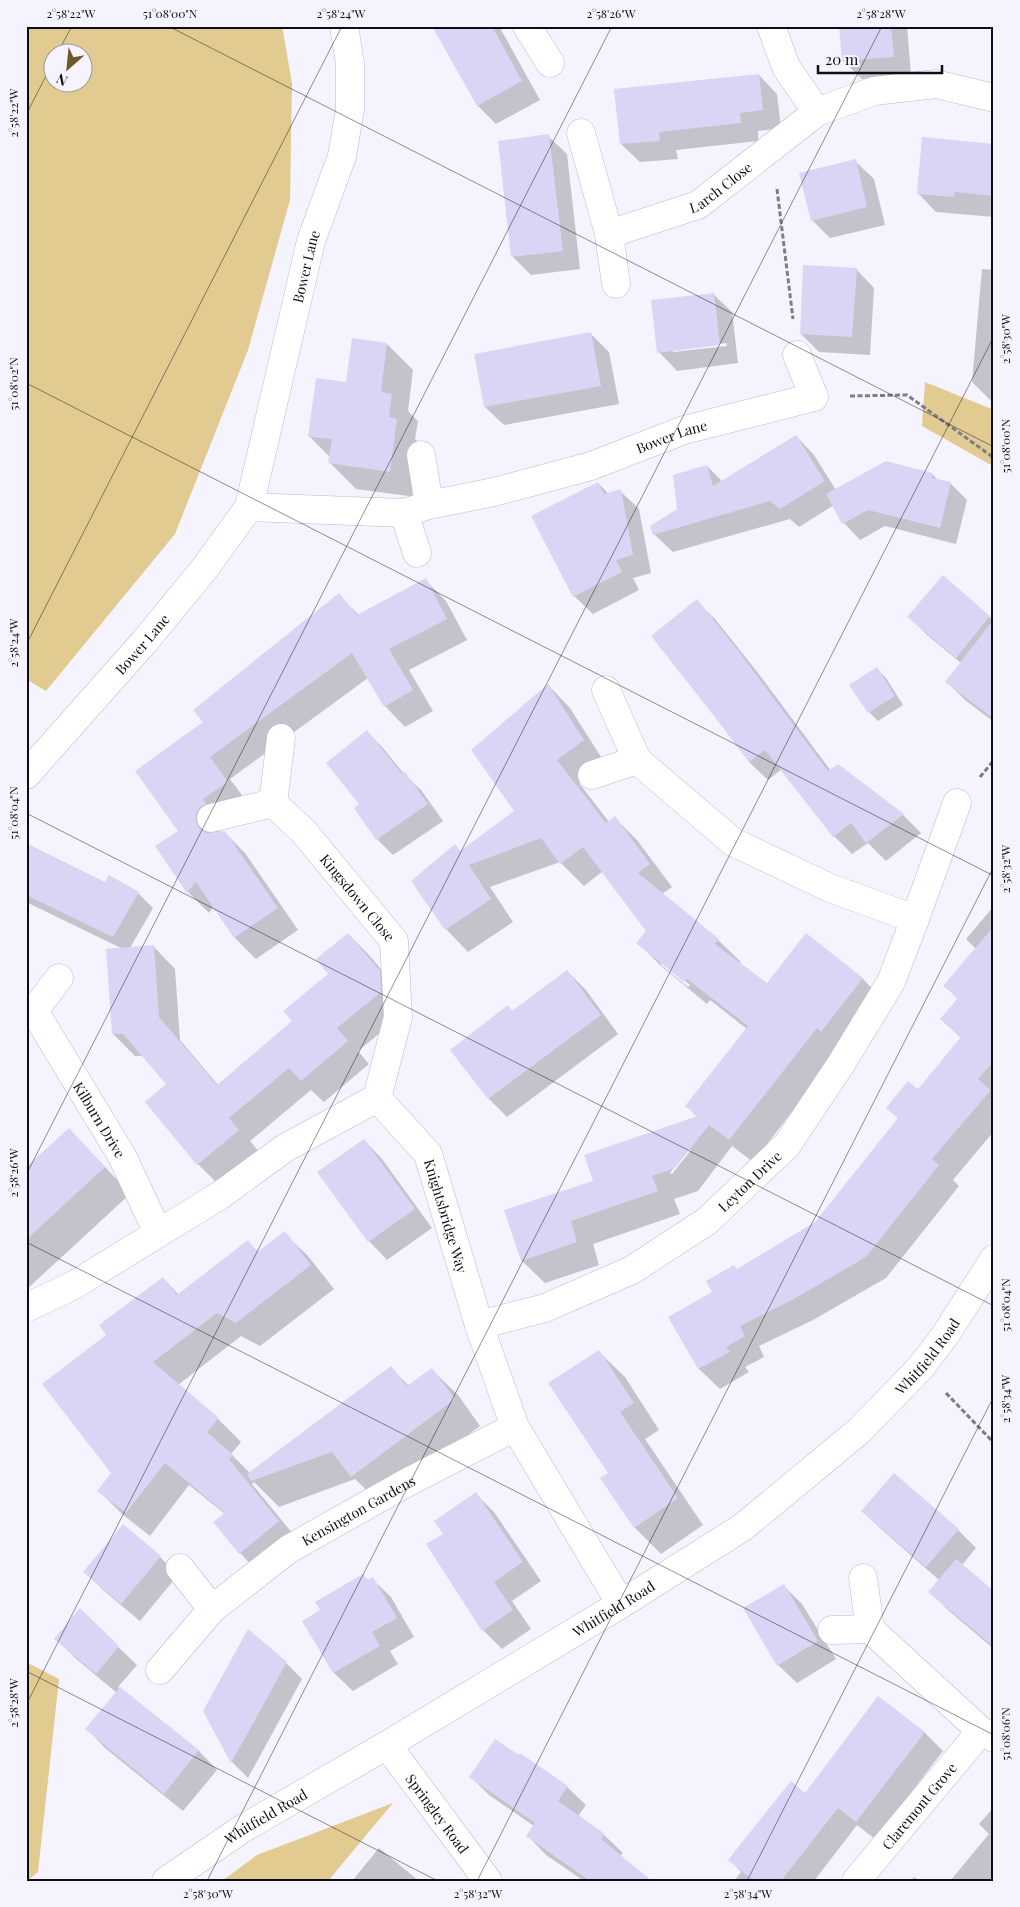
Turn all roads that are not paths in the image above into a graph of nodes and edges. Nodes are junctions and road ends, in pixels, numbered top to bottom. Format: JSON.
{"nodes":[{"id":1,"x":344,"y":26,"type":"edge"},
{"id":2,"x":527,"y":26,"type":"edge"},
{"id":3,"x":772,"y":26,"type":"edge"},
{"id":4,"x":550,"y":63,"type":"dead end"},
{"id":5,"x":994,"y":98,"type":"edge"},
{"id":6,"x":817,"y":112,"type":"junction"},
{"id":7,"x":581,"y":133,"type":"dead end"},
{"id":8,"x":609,"y":234,"type":"junction"},
{"id":9,"x":616,"y":284,"type":"dead end"},
{"id":10,"x":798,"y":355,"type":"road end"},
{"id":11,"x":421,"y":455,"type":"dead end"},
{"id":12,"x":249,"y":507,"type":"junction"},
{"id":13,"x":417,"y":509,"type":"junction"},
{"id":14,"x":417,"y":553,"type":"dead end"},
{"id":15,"x":606,"y":690,"type":"dead end"},
{"id":16,"x":281,"y":738,"type":"dead end"},
{"id":17,"x":637,"y":760,"type":"junction"},
{"id":18,"x":26,"y":775,"type":"edge"},
{"id":19,"x":592,"y":775,"type":"dead end"},
{"id":20,"x":273,"y":803,"type":"junction"},
{"id":21,"x":957,"y":803,"type":"dead end"},
{"id":22,"x":211,"y":818,"type":"dead end"},
{"id":23,"x":915,"y":919,"type":"junction"},
{"id":24,"x":59,"y":978,"type":"dead end"},
{"id":25,"x":30,"y":1009,"type":"edge"},
{"id":26,"x":377,"y":1098,"type":"junction"},
{"id":27,"x":158,"y":1233,"type":"junction"},
{"id":28,"x":994,"y":1259,"type":"edge"},
{"id":29,"x":26,"y":1308,"type":"edge"},
{"id":30,"x":478,"y":1325,"type":"junction"},
{"id":31,"x":515,"y":1427,"type":"junction"},
{"id":32,"x":180,"y":1568,"type":"dead end"},
{"id":33,"x":863,"y":1578,"type":"dead end"},
{"id":34,"x":621,"y":1604,"type":"junction"},
{"id":35,"x":212,"y":1610,"type":"junction"},
{"id":36,"x":870,"y":1629,"type":"junction"},
{"id":37,"x":832,"y":1630,"type":"dead end"},
{"id":38,"x":160,"y":1670,"type":"dead end"},
{"id":39,"x":987,"y":1734,"type":"edge"},
{"id":40,"x":387,"y":1745,"type":"junction"},
{"id":41,"x":166,"y":1881,"type":"edge"},
{"id":42,"x":488,"y":1881,"type":"edge"},
{"id":43,"x":856,"y":1881,"type":"edge"}],
"edges":[{"from":1,"to":12,"type":"street","name":"Bower Lane"},
{"from":2,"to":4,"type":"street"},
{"from":3,"to":6,"type":"street"},
{"from":5,"to":6,"type":"street","name":"Larch Close"},
{"from":6,"to":8,"type":"street","name":"Larch Close"},
{"from":7,"to":8,"type":"street"},
{"from":8,"to":9,"type":"street"},
{"from":10,"to":13,"type":"street","name":"Bower Lane"},
{"from":11,"to":13,"type":"street"},
{"from":12,"to":13,"type":"street","name":"Bower Lane"},
{"from":12,"to":18,"type":"street","name":"Bower Lane"},
{"from":13,"to":14,"type":"street"},
{"from":15,"to":17,"type":"street"},
{"from":16,"to":20,"type":"street"},
{"from":17,"to":19,"type":"street"},
{"from":17,"to":23,"type":"street"},
{"from":20,"to":22,"type":"street"},
{"from":20,"to":26,"type":"street","name":"Kingsdown Close"},
{"from":21,"to":23,"type":"street","name":"Leyton Drive"},
{"from":23,"to":30,"type":"street","name":"Leyton Drive"},
{"from":24,"to":25,"type":"street","name":"Kilburn Drive"},
{"from":25,"to":27,"type":"street","name":"Kilburn Drive"},
{"from":26,"to":27,"type":"street"},
{"from":26,"to":30,"type":"street","name":"Knightsbridge Way"},
{"from":27,"to":29,"type":"street"},
{"from":28,"to":34,"type":"street","name":"Whitfield Road"},
{"from":30,"to":31,"type":"street","name":"Knightsbridge Way"},
{"from":31,"to":34,"type":"street","name":"Knightsbridge Way"},
{"from":31,"to":35,"type":"street","name":"Kensington Gardens"},
{"from":32,"to":35,"type":"street"},
{"from":33,"to":36,"type":"street"},
{"from":34,"to":40,"type":"street","name":"Whitfield Road"},
{"from":35,"to":38,"type":"street","name":"Kensington Gardens"},
{"from":36,"to":37,"type":"street"},
{"from":36,"to":39,"type":"street","name":"Claremont Grove"},
{"from":39,"to":43,"type":"street","name":"Claremont Grove"},
{"from":40,"to":41,"type":"street","name":"Whitfield Road"},
{"from":40,"to":42,"type":"street","name":"Springley Road"}]}
